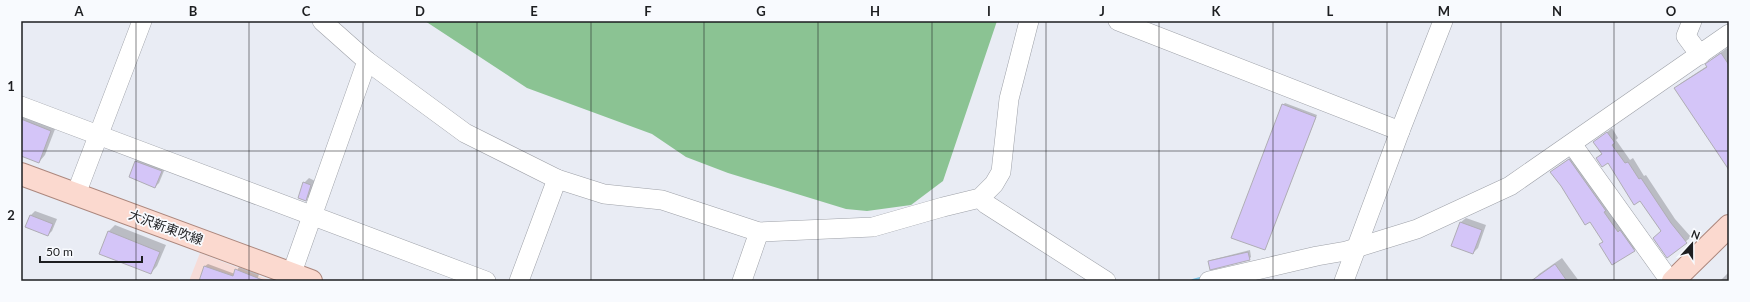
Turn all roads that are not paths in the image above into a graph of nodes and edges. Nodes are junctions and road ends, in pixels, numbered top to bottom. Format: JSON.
{"nodes":[{"id":1,"x":142,"y":21,"type":"edge"},
{"id":2,"x":322,"y":21,"type":"edge"},
{"id":3,"x":1029,"y":21,"type":"edge"},
{"id":4,"x":1118,"y":21,"type":"edge"},
{"id":5,"x":1443,"y":21,"type":"edge"},
{"id":6,"x":1692,"y":21,"type":"edge"},
{"id":7,"x":1729,"y":34,"type":"edge"},
{"id":8,"x":1700,"y":55,"type":"junction"},
{"id":9,"x":367,"y":61,"type":"junction"},
{"id":10,"x":21,"y":106,"type":"edge"},
{"id":11,"x":1400,"y":131,"type":"junction"},
{"id":12,"x":99,"y":136,"type":"junction"},
{"id":13,"x":1572,"y":144,"type":"junction"},
{"id":14,"x":21,"y":174,"type":"edge"},
{"id":15,"x":557,"y":179,"type":"junction"},
{"id":16,"x":76,"y":194,"type":"junction"},
{"id":17,"x":980,"y":198,"type":"junction"},
{"id":18,"x":312,"y":215,"type":"junction"},
{"id":19,"x":1729,"y":226,"type":"edge"},
{"id":20,"x":760,"y":232,"type":"junction"},
{"id":21,"x":1357,"y":246,"type":"junction"},
{"id":22,"x":297,"y":279,"type":"edge"},
{"id":23,"x":486,"y":281,"type":"edge"},
{"id":24,"x":519,"y":281,"type":"edge"},
{"id":25,"x":742,"y":281,"type":"edge"},
{"id":26,"x":1106,"y":281,"type":"edge"},
{"id":27,"x":1209,"y":281,"type":"edge"},
{"id":28,"x":1344,"y":281,"type":"edge"},
{"id":29,"x":1670,"y":281,"type":"edge"},
{"id":30,"x":1673,"y":281,"type":"edge"}],
"edges":[{"from":1,"to":12,"type":"street"},
{"from":2,"to":9,"type":"street"},
{"from":3,"to":17,"type":"street"},
{"from":4,"to":11,"type":"street"},
{"from":5,"to":11,"type":"street"},
{"from":6,"to":8,"type":"street"},
{"from":7,"to":8,"type":"street"},
{"from":8,"to":13,"type":"street"},
{"from":9,"to":15,"type":"street"},
{"from":9,"to":18,"type":"street"},
{"from":10,"to":12,"type":"street"},
{"from":11,"to":21,"type":"street"},
{"from":12,"to":16,"type":"street"},
{"from":12,"to":18,"type":"street"},
{"from":13,"to":21,"type":"street"},
{"from":13,"to":29,"type":"street"},
{"from":14,"to":16,"type":"main road","name":"大沢新東吹線"},
{"from":15,"to":20,"type":"street"},
{"from":15,"to":24,"type":"street"},
{"from":16,"to":22,"type":"main road","name":"大沢新東吹線"},
{"from":17,"to":20,"type":"street"},
{"from":17,"to":26,"type":"street"},
{"from":18,"to":22,"type":"street"},
{"from":18,"to":23,"type":"street"},
{"from":19,"to":30,"type":"main road"},
{"from":20,"to":25,"type":"street"},
{"from":21,"to":27,"type":"street"},
{"from":21,"to":28,"type":"street"}]}
